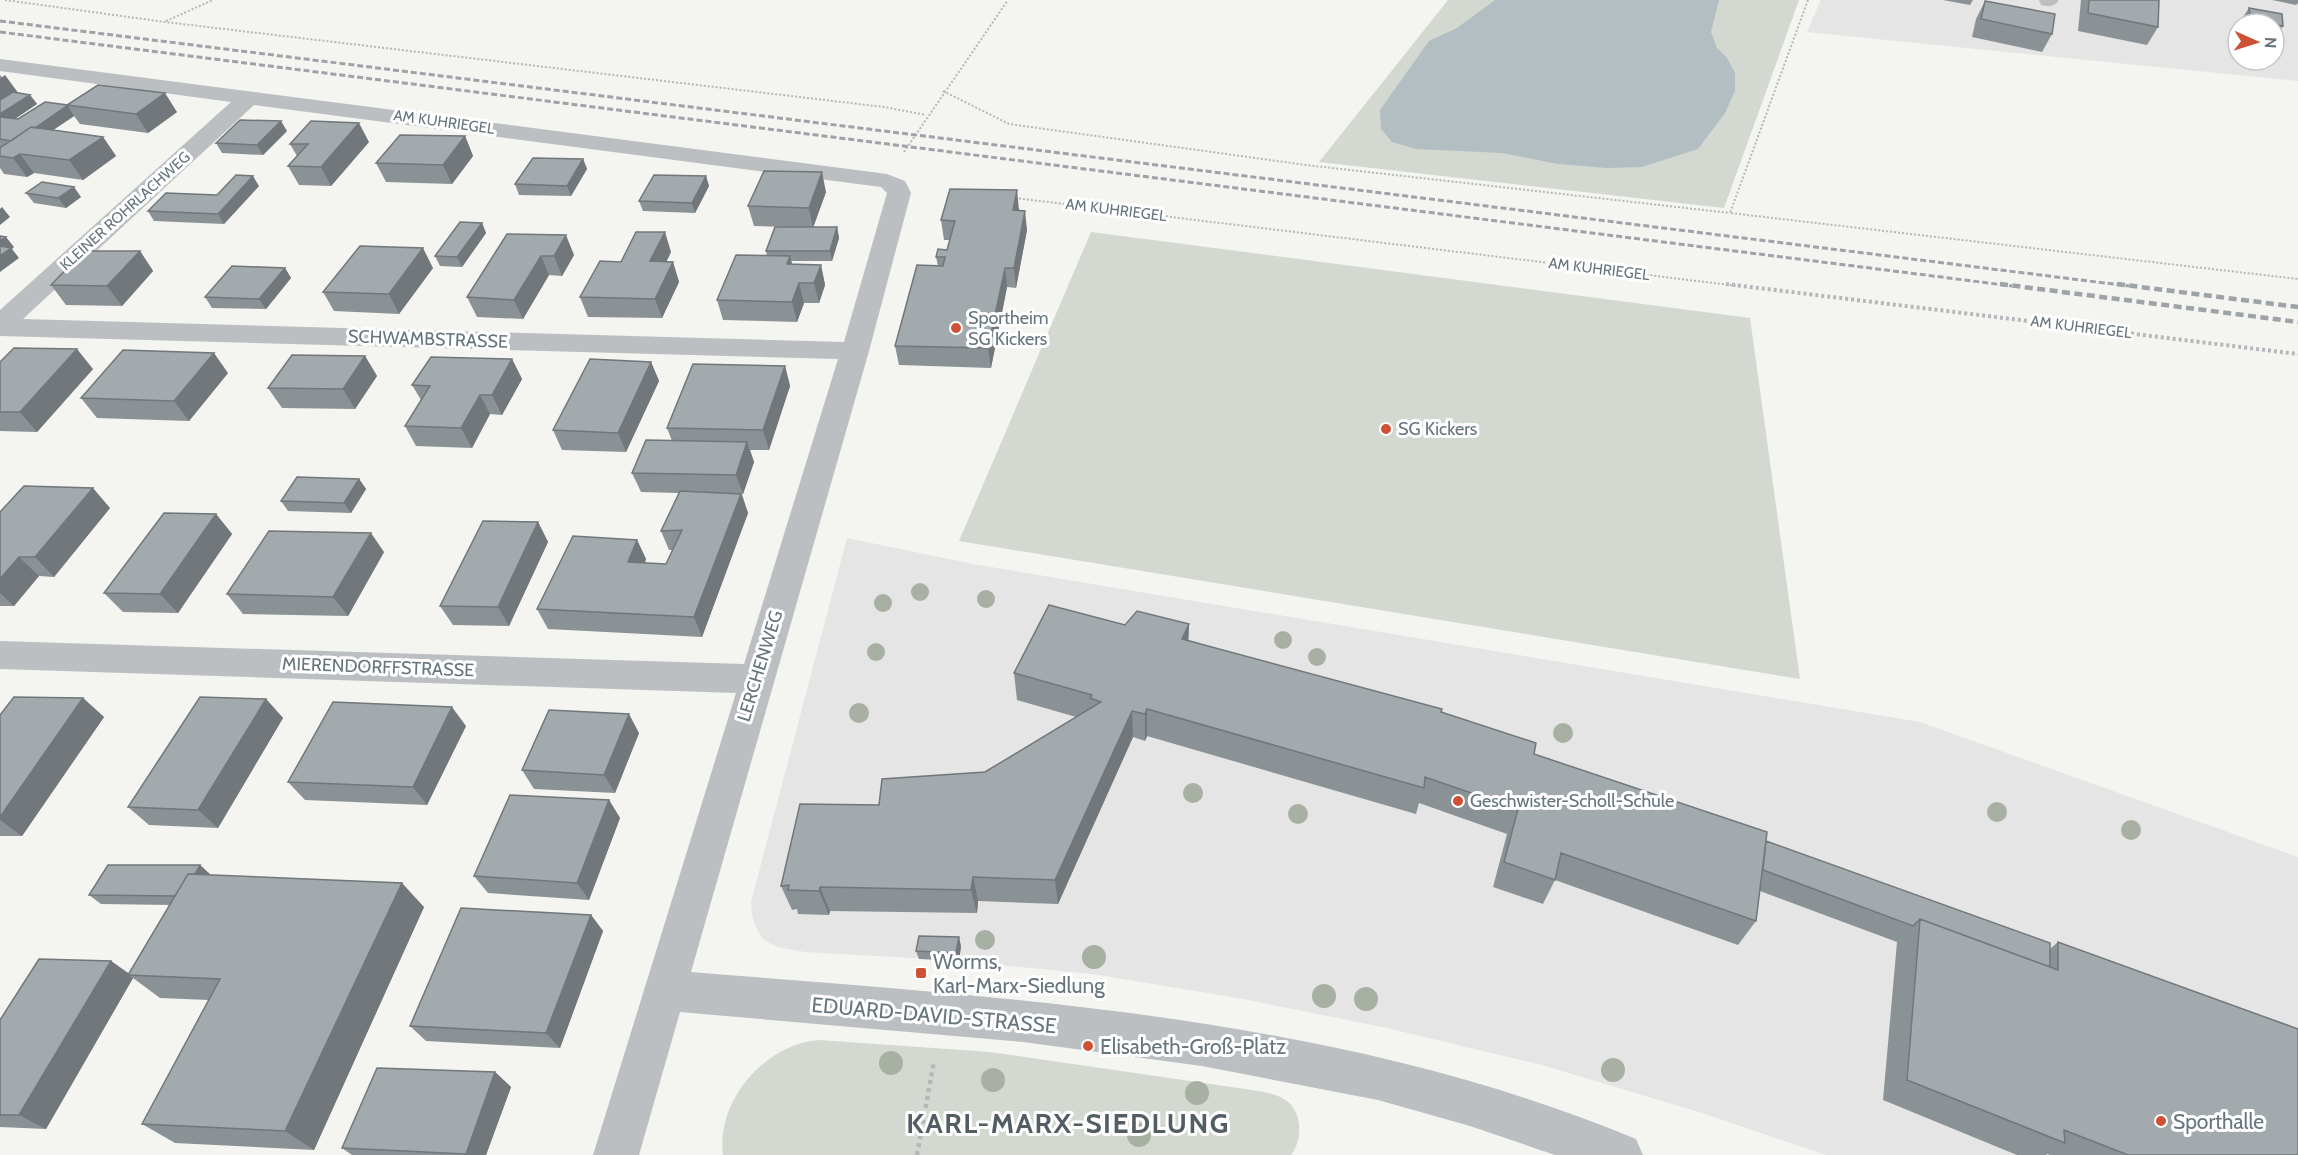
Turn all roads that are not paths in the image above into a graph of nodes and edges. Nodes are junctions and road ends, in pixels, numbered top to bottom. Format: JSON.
{"nodes":[{"id":1,"x":0,"y":65,"type":"edge"},
{"id":2,"x":249,"y":97,"type":"junction"},
{"id":3,"x":887,"y":181,"type":"joint"},
{"id":4,"x":0,"y":326,"type":"edge"},
{"id":5,"x":855,"y":351,"type":"junction"},
{"id":6,"x":0,"y":655,"type":"edge"},
{"id":7,"x":756,"y":679,"type":"junction"},
{"id":8,"x":664,"y":990,"type":"junction"},
{"id":9,"x":616,"y":1155,"type":"edge"},
{"id":10,"x":1620,"y":1155,"type":"edge"}],
"edges":[{"from":1,"to":2,"type":"street","name":"AM KUHRIEGEL"},
{"from":2,"to":3,"type":"street","name":"AM KUHRIEGEL"},
{"from":2,"to":4,"type":"street","name":"KLEINER ROHRLACHWEG"},
{"from":3,"to":5,"type":"street","name":"LERCHENWEG"},
{"from":4,"to":5,"type":"street","name":"SCHWAMBSTRASSE"},
{"from":5,"to":7,"type":"street","name":"LERCHENWEG"},
{"from":6,"to":7,"type":"street","name":"MIERENDORFFSTRASSE"},
{"from":7,"to":8,"type":"street","name":"LERCHENWEG"},
{"from":8,"to":9,"type":"street","name":"LERCHENWEG"},
{"from":8,"to":10,"type":"street","name":"EDUARD-DAVID-STRASSE"}]}
